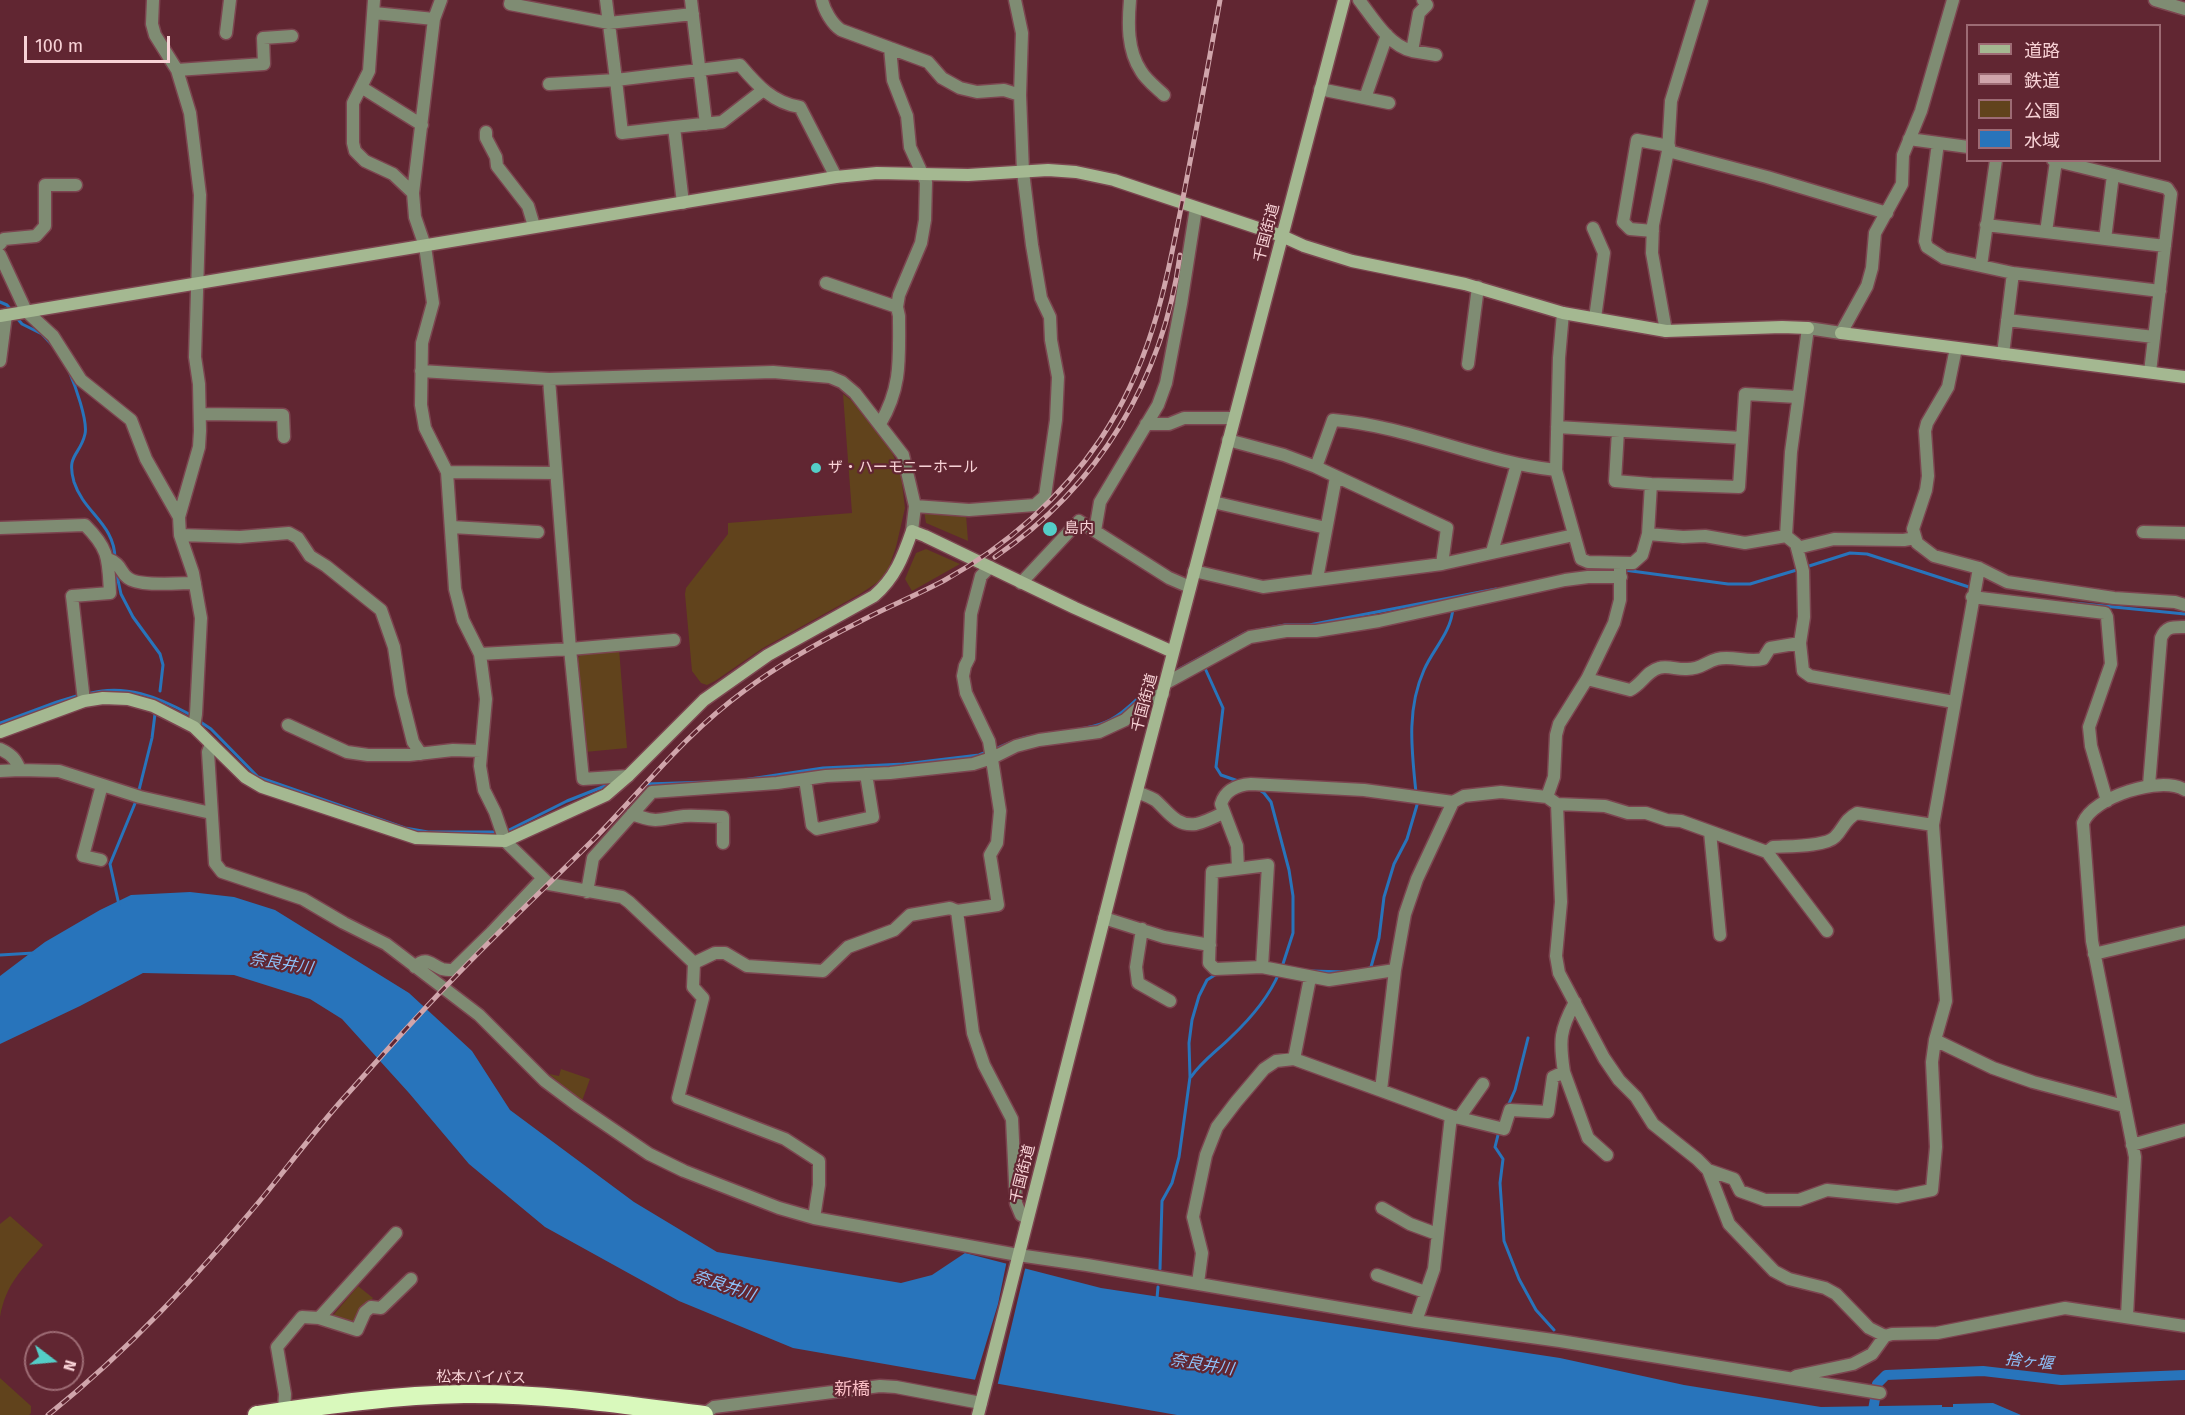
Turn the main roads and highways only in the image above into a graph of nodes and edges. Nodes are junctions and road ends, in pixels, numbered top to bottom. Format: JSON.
{"nodes":[{"id":1,"x":257,"y":1415,"type":"edge"},
{"id":2,"x":704,"y":1415,"type":"edge"}],
"edges":[{"from":1,"to":2,"type":"highway","name":"松本バイパス"}]}
